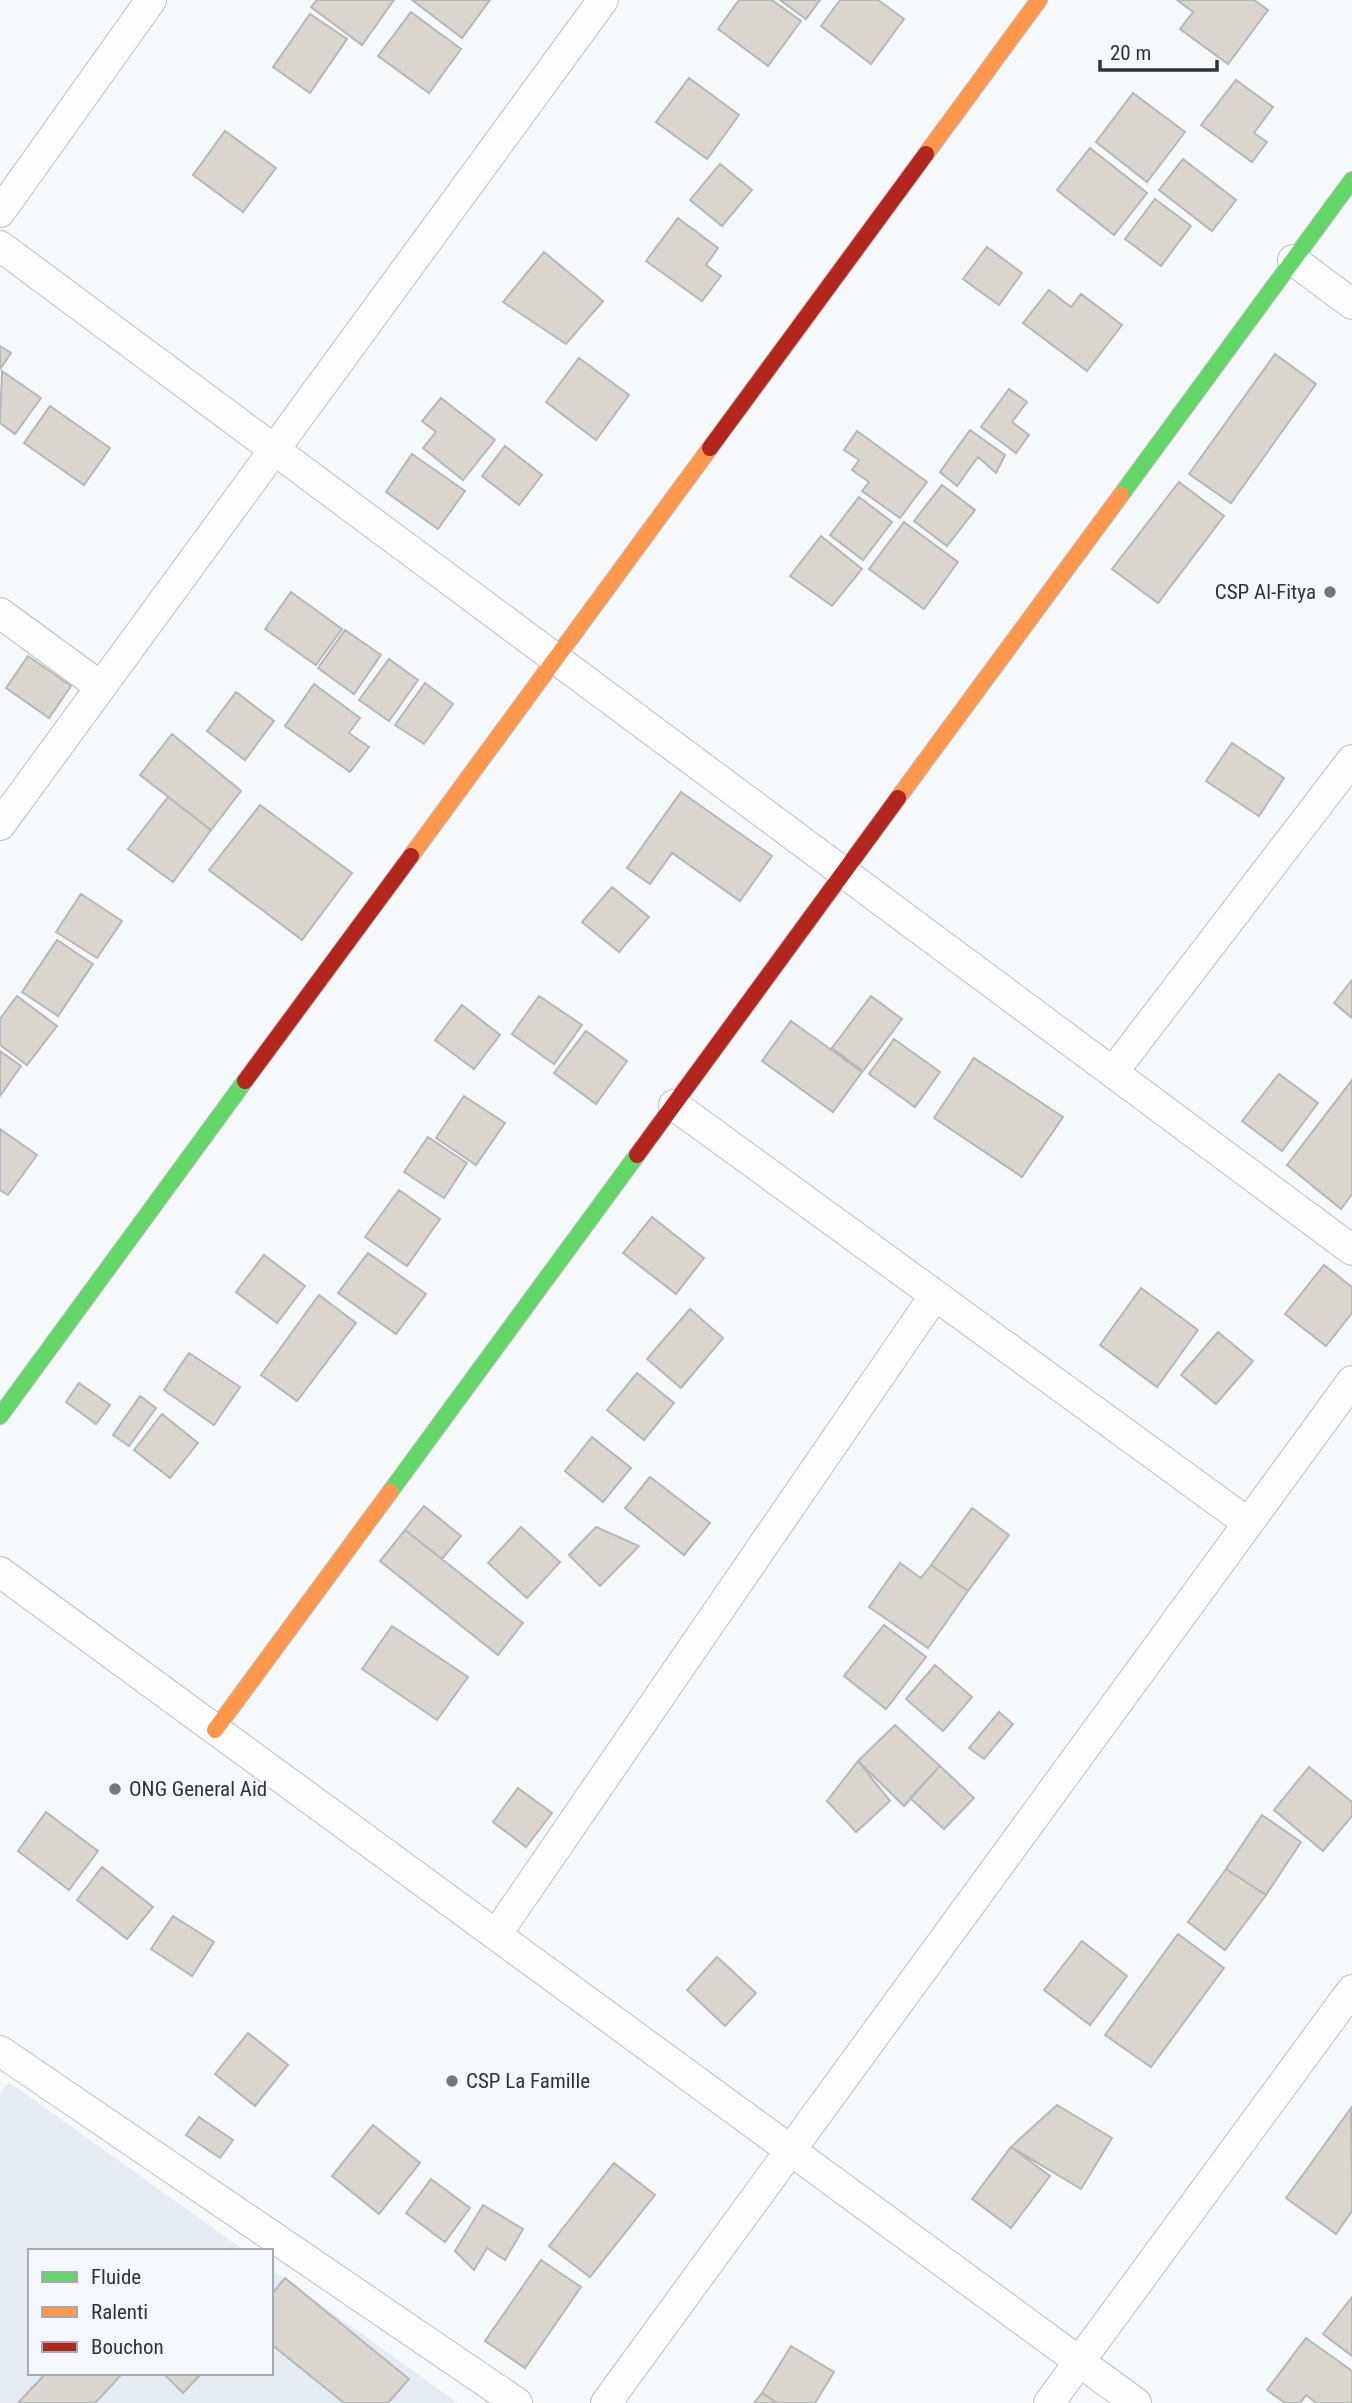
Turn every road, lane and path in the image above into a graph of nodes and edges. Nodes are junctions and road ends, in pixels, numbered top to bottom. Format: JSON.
{"nodes":[{"id":1,"x":150,"y":0,"type":"edge"},
{"id":2,"x":603,"y":0,"type":"edge"},
{"id":3,"x":1039,"y":0,"type":"edge"},
{"id":4,"x":1352,"y":180,"type":"edge"},
{"id":5,"x":0,"y":212,"type":"edge"},
{"id":6,"x":0,"y":246,"type":"edge"},
{"id":7,"x":1293,"y":260,"type":"junction"},
{"id":8,"x":1352,"y":304,"type":"edge"},
{"id":9,"x":274,"y":449,"type":"junction"},
{"id":10,"x":0,"y":613,"type":"edge"},
{"id":11,"x":555,"y":658,"type":"junction"},
{"id":12,"x":101,"y":687,"type":"junction"},
{"id":13,"x":1352,"y":761,"type":"edge"},
{"id":14,"x":0,"y":825,"type":"edge"},
{"id":15,"x":844,"y":872,"type":"junction"},
{"id":16,"x":1113,"y":1072,"type":"junction"},
{"id":17,"x":674,"y":1105,"type":"junction"},
{"id":18,"x":1352,"y":1250,"type":"edge"},
{"id":19,"x":935,"y":1295,"type":"junction"},
{"id":20,"x":1352,"y":1381,"type":"edge"},
{"id":21,"x":0,"y":1416,"type":"edge"},
{"id":22,"x":1248,"y":1523,"type":"junction"},
{"id":23,"x":0,"y":1572,"type":"edge"},
{"id":24,"x":215,"y":1730,"type":"junction"},
{"id":25,"x":496,"y":1935,"type":"junction"},
{"id":26,"x":1352,"y":1990,"type":"edge"},
{"id":27,"x":0,"y":2051,"type":"edge"},
{"id":28,"x":791,"y":2151,"type":"junction"},
{"id":29,"x":1079,"y":2362,"type":"junction"},
{"id":30,"x":517,"y":2403,"type":"edge"},
{"id":31,"x":606,"y":2403,"type":"edge"},
{"id":32,"x":1049,"y":2403,"type":"edge"},
{"id":33,"x":1136,"y":2403,"type":"edge"}],
"edges":[{"from":1,"to":5,"type":"street"},
{"from":2,"to":9,"type":"street"},
{"from":3,"to":11,"type":"street"},
{"from":4,"to":7,"type":"street"},
{"from":6,"to":9,"type":"street"},
{"from":7,"to":8,"type":"street"},
{"from":7,"to":15,"type":"street"},
{"from":9,"to":11,"type":"street"},
{"from":9,"to":12,"type":"street"},
{"from":10,"to":12,"type":"street"},
{"from":11,"to":15,"type":"street"},
{"from":11,"to":21,"type":"street"},
{"from":12,"to":14,"type":"street"},
{"from":13,"to":16,"type":"street"},
{"from":15,"to":16,"type":"street"},
{"from":15,"to":17,"type":"street"},
{"from":16,"to":18,"type":"street"},
{"from":17,"to":19,"type":"street"},
{"from":17,"to":24,"type":"street"},
{"from":19,"to":22,"type":"street"},
{"from":19,"to":25,"type":"street"},
{"from":20,"to":22,"type":"street"},
{"from":22,"to":28,"type":"street"},
{"from":23,"to":24,"type":"street"},
{"from":24,"to":25,"type":"street"},
{"from":25,"to":28,"type":"street"},
{"from":26,"to":29,"type":"street"},
{"from":27,"to":30,"type":"street"},
{"from":28,"to":29,"type":"street"},
{"from":28,"to":31,"type":"street"},
{"from":29,"to":32,"type":"street"},
{"from":29,"to":33,"type":"street"}]}
